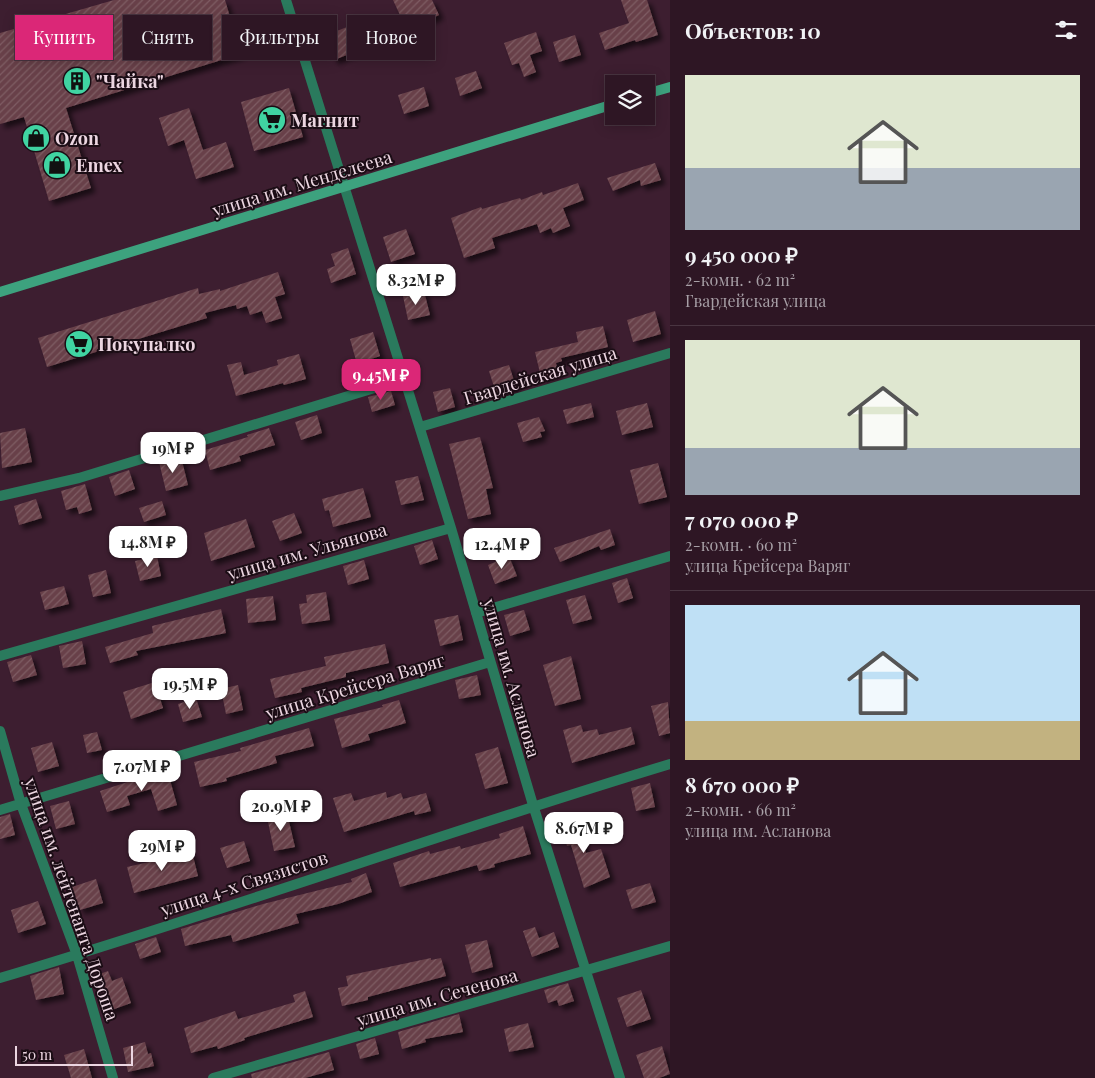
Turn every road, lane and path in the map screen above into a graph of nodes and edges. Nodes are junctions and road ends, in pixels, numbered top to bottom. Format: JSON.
{"nodes":[{"id":1,"x":286,"y":0,"type":"edge"},
{"id":2,"x":670,"y":87,"type":"edge"},
{"id":3,"x":655,"y":91,"type":"edge"},
{"id":4,"x":605,"y":107,"type":"edge"},
{"id":5,"x":344,"y":187,"type":"junction"},
{"id":6,"x":0,"y":292,"type":"edge"},
{"id":7,"x":670,"y":353,"type":"edge"},
{"id":8,"x":404,"y":379,"type":"junction"},
{"id":9,"x":420,"y":428,"type":"junction"},
{"id":10,"x":0,"y":496,"type":"edge"},
{"id":11,"x":451,"y":528,"type":"junction"},
{"id":12,"x":670,"y":556,"type":"edge"},
{"id":13,"x":476,"y":613,"type":"junction"},
{"id":14,"x":0,"y":656,"type":"edge"},
{"id":15,"x":490,"y":662,"type":"junction"},
{"id":16,"x":0,"y":731,"type":"edge"},
{"id":17,"x":670,"y":764,"type":"edge"},
{"id":18,"x":21,"y":804,"type":"junction"},
{"id":19,"x":533,"y":805,"type":"junction"},
{"id":20,"x":0,"y":810,"type":"edge"},
{"id":21,"x":670,"y":946,"type":"edge"},
{"id":22,"x":77,"y":956,"type":"junction"},
{"id":23,"x":585,"y":972,"type":"junction"},
{"id":24,"x":0,"y":978,"type":"edge"},
{"id":25,"x":113,"y":1078,"type":"edge"},
{"id":26,"x":213,"y":1078,"type":"edge"},
{"id":27,"x":620,"y":1078,"type":"edge"}],
"edges":[{"from":1,"to":5,"type":"street","name":"улица им. Асланова"},
{"from":2,"to":3,"type":"main road"},
{"from":4,"to":5,"type":"main road","name":"улица им. Менделеева"},
{"from":5,"to":6,"type":"main road","name":"улица им. Менделеева"},
{"from":5,"to":8,"type":"street","name":"улица им. Асланова"},
{"from":7,"to":9,"type":"street","name":"Гвардейская улица"},
{"from":8,"to":9,"type":"street","name":"улица им. Асланова"},
{"from":8,"to":10,"type":"street"},
{"from":9,"to":11,"type":"street","name":"улица им. Асланова"},
{"from":11,"to":13,"type":"street","name":"улица им. Асланова"},
{"from":11,"to":14,"type":"street","name":"улица им. Ульянова"},
{"from":12,"to":13,"type":"street"},
{"from":13,"to":15,"type":"street","name":"улица им. Асланова"},
{"from":15,"to":18,"type":"street","name":"улица Крейсера Варяг"},
{"from":15,"to":19,"type":"street","name":"улица им. Асланова"},
{"from":16,"to":18,"type":"street","name":"улица им. лейтенанта Дороша"},
{"from":17,"to":19,"type":"street","name":"улица 4-х Связистов"},
{"from":18,"to":20,"type":"street","name":"улица Крейсера Варяг"},
{"from":18,"to":22,"type":"street","name":"улица им. лейтенанта Дороша"},
{"from":19,"to":22,"type":"street","name":"улица 4-х Связистов"},
{"from":19,"to":23,"type":"street","name":"улица им. Асланова"},
{"from":21,"to":23,"type":"street","name":"улица им. Сеченова"},
{"from":22,"to":24,"type":"street","name":"улица 4-х Связистов"},
{"from":22,"to":25,"type":"street","name":"улица им. лейтенанта Дороша"},
{"from":23,"to":26,"type":"street","name":"улица им. Сеченова"},
{"from":23,"to":27,"type":"street","name":"улица им. Асланова"}]}
